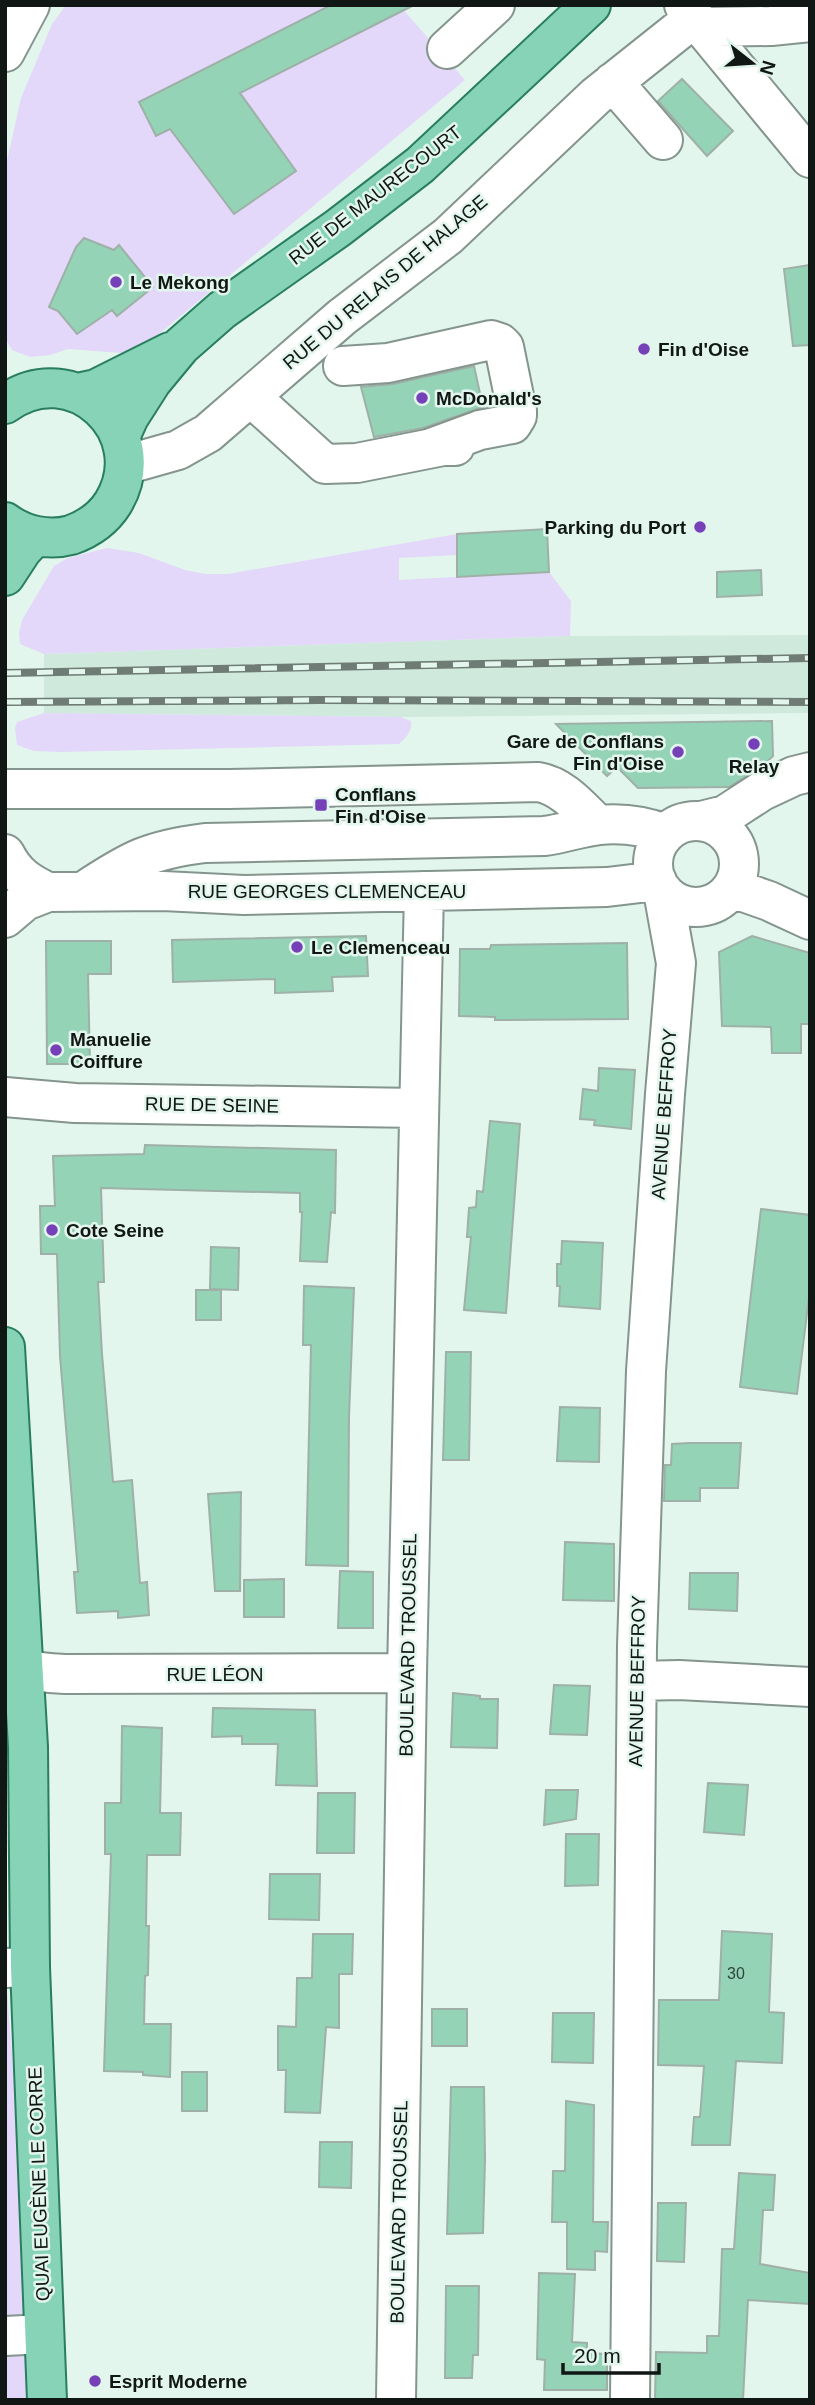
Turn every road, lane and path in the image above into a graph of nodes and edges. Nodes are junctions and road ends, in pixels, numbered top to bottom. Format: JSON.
{"nodes":[{"id":1,"x":30,"y":5,"type":"edge"},
{"id":2,"x":495,"y":5,"type":"edge"},
{"id":3,"x":591,"y":5,"type":"edge"},
{"id":4,"x":693,"y":17,"type":"edge"},
{"id":5,"x":810,"y":22,"type":"edge"},
{"id":6,"x":447,"y":48,"type":"dead end"},
{"id":7,"x":5,"y":52,"type":"edge"},
{"id":8,"x":613,"y":82,"type":"junction"},
{"id":9,"x":663,"y":140,"type":"dead end"},
{"id":10,"x":810,"y":159,"type":"edge"},
{"id":11,"x":181,"y":346,"type":"junction"},
{"id":12,"x":343,"y":366,"type":"dead end"},
{"id":13,"x":77,"y":393,"type":"junction"},
{"id":14,"x":251,"y":397,"type":"junction"},
{"id":15,"x":5,"y":404,"type":"edge"},
{"id":16,"x":122,"y":451,"type":"junction"},
{"id":17,"x":20,"y":529,"type":"edge"},
{"id":18,"x":5,"y":576,"type":"edge"},
{"id":19,"x":802,"y":774,"type":"edge"},
{"id":20,"x":5,"y":789,"type":"edge"},
{"id":21,"x":191,"y":789,"type":"junction"},
{"id":22,"x":701,"y":821,"type":"junction"},
{"id":23,"x":597,"y":825,"type":"junction"},
{"id":24,"x":665,"y":834,"type":"junction"},
{"id":25,"x":165,"y":848,"type":"junction"},
{"id":26,"x":5,"y":854,"type":"edge"},
{"id":27,"x":727,"y":882,"type":"junction"},
{"id":28,"x":660,"y":886,"type":"junction"},
{"id":29,"x":66,"y":891,"type":"junction"},
{"id":30,"x":424,"y":891,"type":"junction"},
{"id":31,"x":191,"y":894,"type":"junction"},
{"id":32,"x":5,"y":918,"type":"edge"},
{"id":33,"x":810,"y":920,"type":"edge"},
{"id":34,"x":676,"y":963,"type":"junction"},
{"id":35,"x":5,"y":1097,"type":"edge"},
{"id":36,"x":419,"y":1108,"type":"junction"},
{"id":37,"x":5,"y":1347,"type":"edge"},
{"id":38,"x":15,"y":1660,"type":"edge"},
{"id":39,"x":407,"y":1674,"type":"junction"},
{"id":40,"x":637,"y":1681,"type":"junction"},
{"id":41,"x":810,"y":1687,"type":"edge"},
{"id":42,"x":5,"y":1800,"type":"edge"},
{"id":43,"x":18,"y":1968,"type":"edge"},
{"id":44,"x":44,"y":2334,"type":"junction"},
{"id":45,"x":5,"y":2336,"type":"edge"},
{"id":46,"x":47,"y":2400,"type":"edge"},
{"id":47,"x":396,"y":2400,"type":"edge"},
{"id":48,"x":630,"y":2400,"type":"edge"}],
"edges":[{"from":1,"to":7,"type":"street"},
{"from":2,"to":6,"type":"street"},
{"from":3,"to":11,"type":"main road","name":"RUE DE MAURECOURT"},
{"from":4,"to":5,"type":"street"},
{"from":4,"to":8,"type":"street","name":"RUE DU RELAIS DE HALAGE"},
{"from":4,"to":10,"type":"street"},
{"from":8,"to":9,"type":"street"},
{"from":8,"to":14,"type":"street","name":"RUE DU RELAIS DE HALAGE"},
{"from":11,"to":13,"type":"main road","name":"RUE DE MAURECOURT"},
{"from":11,"to":16,"type":"main road","name":"RUE DE MAURECOURT"},
{"from":12,"to":14,"type":"street"},
{"from":13,"to":15,"type":"main road"},
{"from":13,"to":16,"type":"main road"},
{"from":14,"to":16,"type":"street","name":"RUE DU RELAIS DE HALAGE"},
{"from":16,"to":17,"type":"main road","name":"RUE DE MAURECOURT"},
{"from":17,"to":18,"type":"main road"},
{"from":19,"to":22,"type":"street"},
{"from":19,"to":27,"type":"street"},
{"from":20,"to":21,"type":"street"},
{"from":21,"to":23,"type":"street"},
{"from":21,"to":25,"type":"street"},
{"from":22,"to":24,"type":"street"},
{"from":22,"to":27,"type":"street"},
{"from":23,"to":24,"type":"street"},
{"from":23,"to":25,"type":"street"},
{"from":24,"to":28,"type":"street"},
{"from":25,"to":29,"type":"street"},
{"from":25,"to":31,"type":"street"},
{"from":26,"to":29,"type":"street"},
{"from":27,"to":28,"type":"street"},
{"from":27,"to":33,"type":"street"},
{"from":27,"to":34,"type":"street"},
{"from":28,"to":30,"type":"street","name":"RUE GEORGES CLEMENCEAU"},
{"from":28,"to":34,"type":"street"},
{"from":29,"to":31,"type":"street","name":"RUE GEORGES CLEMENCEAU"},
{"from":29,"to":32,"type":"street","name":"RUE GEORGES CLEMENCEAU"},
{"from":30,"to":31,"type":"street","name":"RUE GEORGES CLEMENCEAU"},
{"from":30,"to":36,"type":"street","name":"BOULEVARD TROUSSEL"},
{"from":34,"to":40,"type":"street","name":"AVENUE BEFFROY"},
{"from":35,"to":36,"type":"street","name":"RUE DE SEINE"},
{"from":36,"to":39,"type":"street","name":"BOULEVARD TROUSSEL"},
{"from":37,"to":38,"type":"main road","name":"QUAI EUGÈNE LE CORRE"},
{"from":38,"to":39,"type":"street","name":"RUE LÉON"},
{"from":38,"to":43,"type":"main road","name":"QUAI EUGÈNE LE CORRE"},
{"from":39,"to":47,"type":"street","name":"BOULEVARD TROUSSEL"},
{"from":40,"to":41,"type":"street"},
{"from":40,"to":48,"type":"street","name":"AVENUE BEFFROY"},
{"from":42,"to":43,"type":"main road","name":"QUAI EUGÈNE LE CORRE"},
{"from":43,"to":44,"type":"main road","name":"QUAI EUGÈNE LE CORRE"},
{"from":44,"to":45,"type":"street"},
{"from":44,"to":46,"type":"main road","name":"QUAI EUGÈNE LE CORRE"}]}
